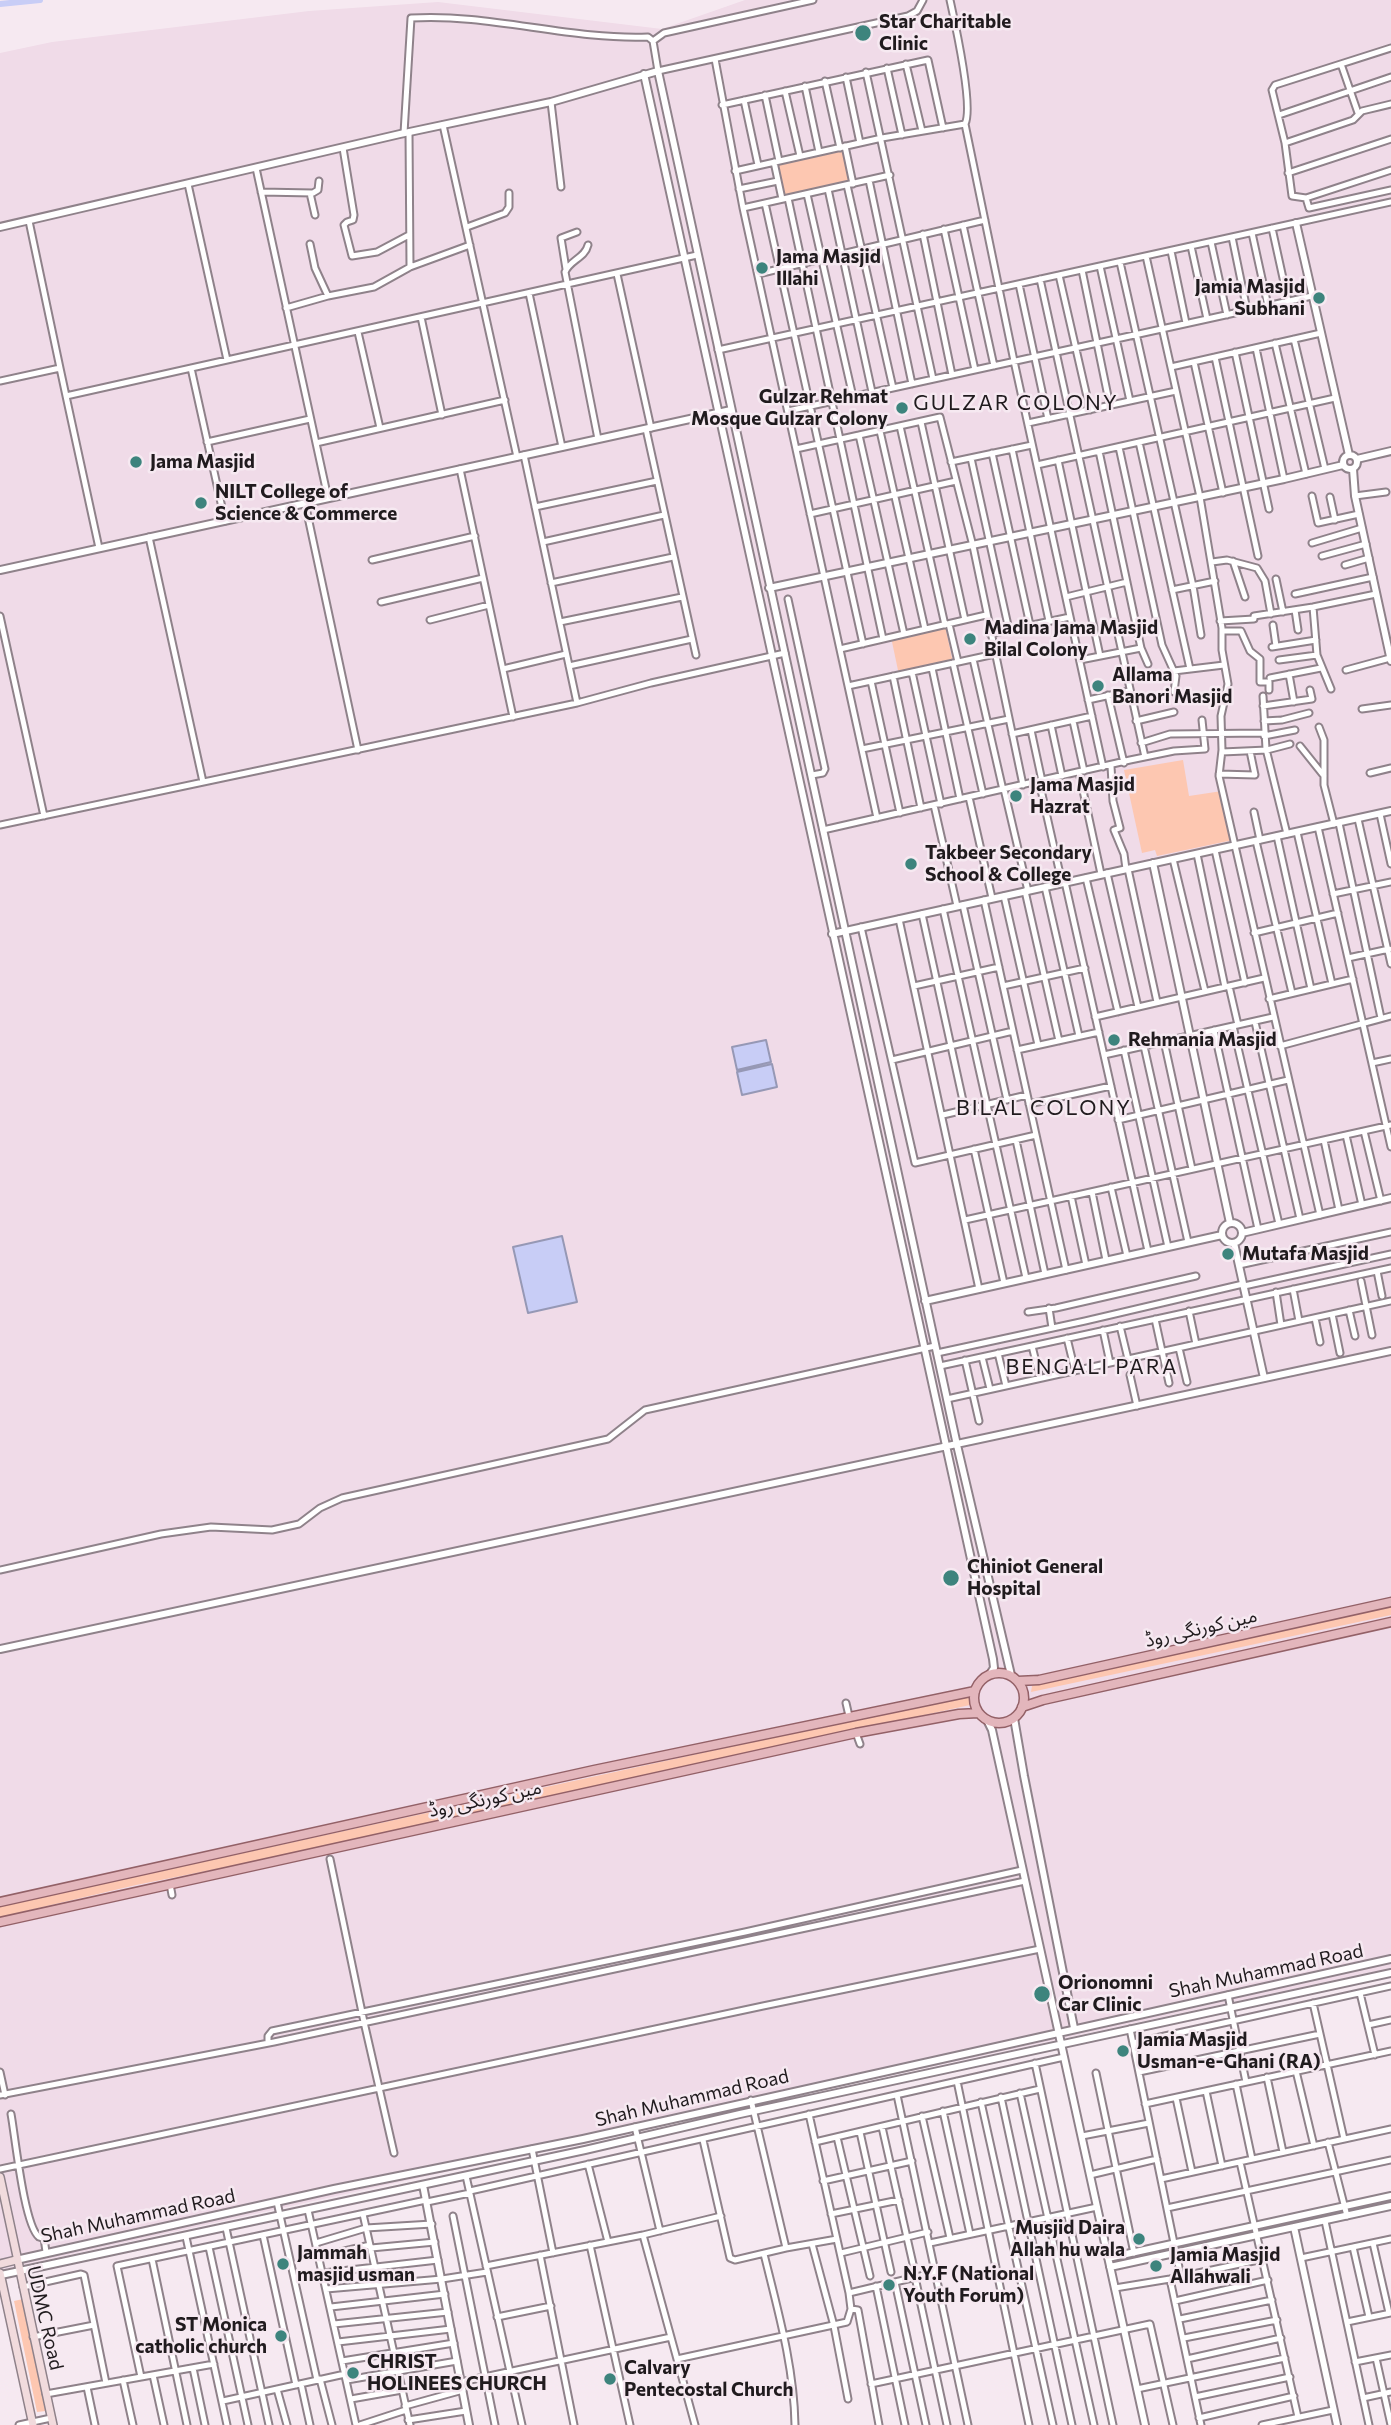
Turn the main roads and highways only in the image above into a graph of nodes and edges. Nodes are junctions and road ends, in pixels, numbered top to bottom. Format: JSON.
{"nodes":[{"id":1,"x":1391,"y":1601,"type":"edge"},
{"id":2,"x":1391,"y":1622,"type":"edge"},
{"id":3,"x":1014,"y":1678,"type":"junction"},
{"id":4,"x":975,"y":1691,"type":"junction"},
{"id":5,"x":1022,"y":1707,"type":"junction"},
{"id":6,"x":978,"y":1713,"type":"junction"},
{"id":7,"x":0,"y":1902,"type":"edge"},
{"id":8,"x":0,"y":1922,"type":"edge"},
{"id":9,"x":0,"y":2177,"type":"edge"},
{"id":10,"x":16,"y":2260,"type":"junction"},
{"id":11,"x":0,"y":2264,"type":"edge"},
{"id":12,"x":0,"y":2274,"type":"edge"},
{"id":13,"x":2,"y":2296,"type":"edge"},
{"id":14,"x":52,"y":2421,"type":"edge"},
{"id":15,"x":33,"y":2423,"type":"edge"}],
"edges":[{"from":1,"to":3,"type":"main road","name":"مین کورنگی روڈ"},
{"from":2,"to":5,"type":"main road","name":"مین کورنگی روڈ"},
{"from":3,"to":4,"type":"main road"},
{"from":3,"to":5,"type":"main road"},
{"from":4,"to":6,"type":"main road"},
{"from":4,"to":7,"type":"main road","name":"مین کورنگی روڈ"},
{"from":5,"to":6,"type":"main road"},
{"from":6,"to":8,"type":"main road","name":"مین کورنگی روڈ"},
{"from":9,"to":10,"type":"main road","name":"UDMC Road"},
{"from":10,"to":11,"type":"main road","name":"Shah Muhammad Road"},
{"from":10,"to":14,"type":"main road","name":"UDMC Road"},
{"from":12,"to":13,"type":"main road","name":"UDMC Road"},
{"from":13,"to":15,"type":"main road","name":"UDMC Road"}]}
